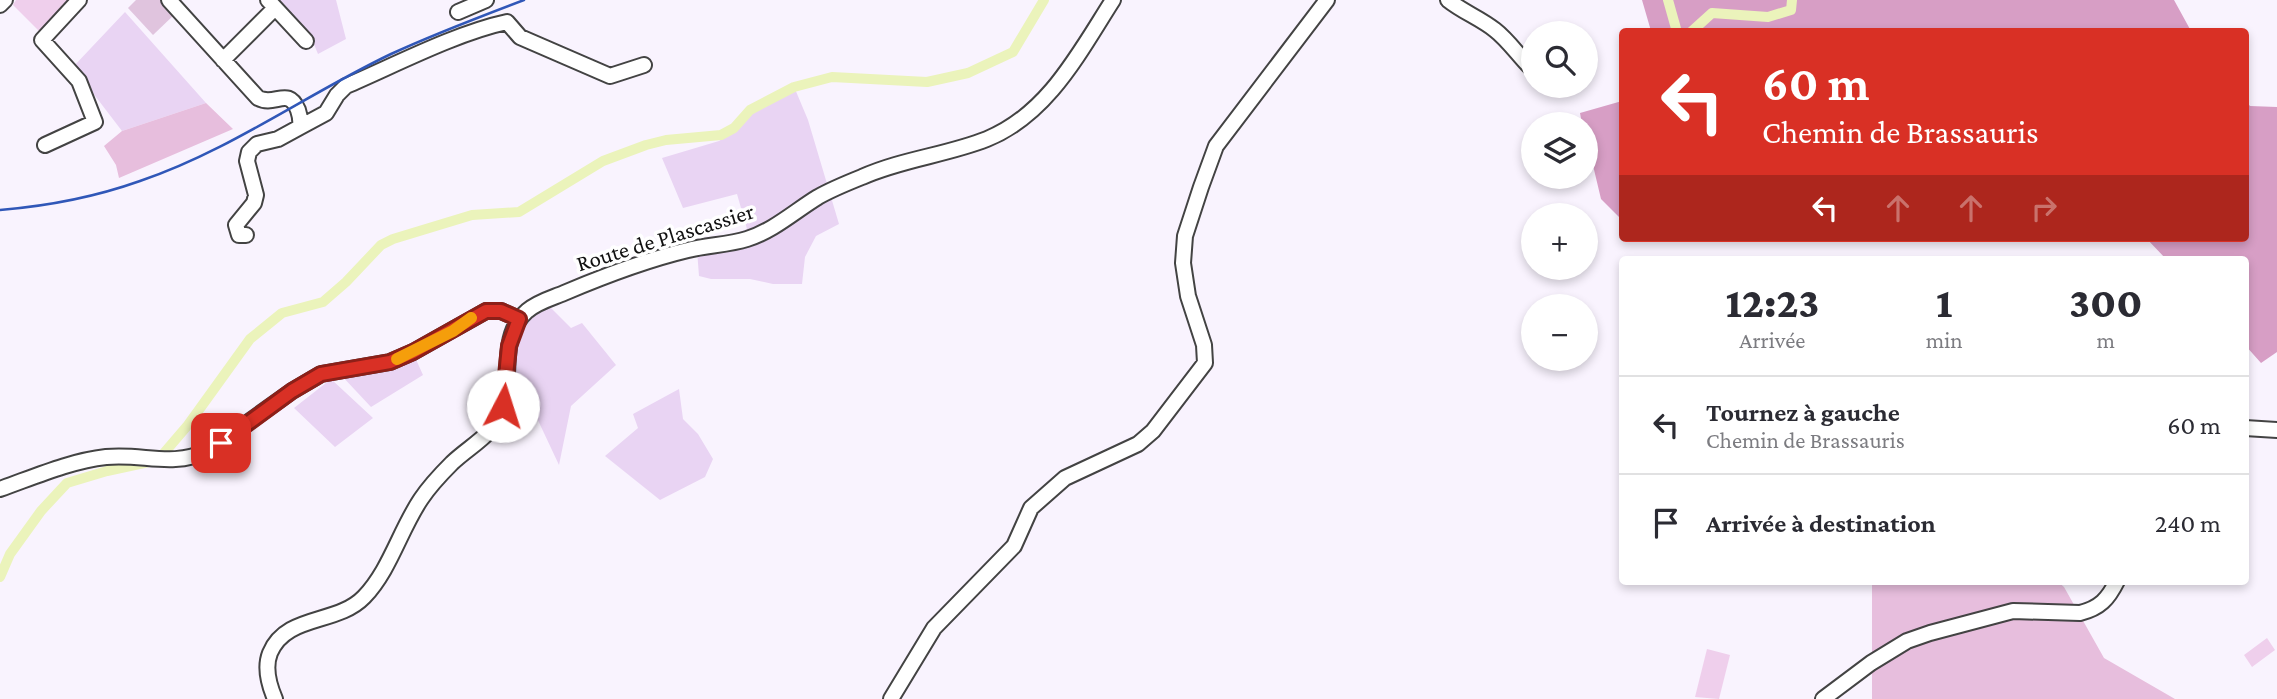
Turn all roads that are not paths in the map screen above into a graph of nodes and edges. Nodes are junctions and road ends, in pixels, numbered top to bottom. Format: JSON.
{"nodes":[{"id":1,"x":5,"y":0,"type":"edge"},
{"id":2,"x":79,"y":0,"type":"edge"},
{"id":3,"x":169,"y":0,"type":"edge"},
{"id":4,"x":486,"y":0,"type":"edge"},
{"id":5,"x":1113,"y":0,"type":"edge"},
{"id":6,"x":1327,"y":0,"type":"edge"},
{"id":7,"x":1448,"y":0,"type":"edge"},
{"id":8,"x":271,"y":4,"type":"edge"},
{"id":9,"x":0,"y":5,"type":"edge"},
{"id":10,"x":458,"y":12,"type":"dead end"},
{"id":11,"x":306,"y":41,"type":"dead end"},
{"id":12,"x":1521,"y":56,"type":"edge"},
{"id":13,"x":223,"y":60,"type":"junction"},
{"id":14,"x":644,"y":65,"type":"dead end"},
{"id":15,"x":300,"y":127,"type":"junction"},
{"id":16,"x":45,"y":145,"type":"dead end"},
{"id":17,"x":246,"y":235,"type":"dead end"},
{"id":18,"x":519,"y":319,"type":"junction"},
{"id":19,"x":2249,"y":428,"type":"edge"},
{"id":20,"x":2277,"y":430,"type":"edge"},
{"id":21,"x":0,"y":489,"type":"edge"},
{"id":22,"x":2115,"y":585,"type":"edge"},
{"id":23,"x":275,"y":699,"type":"edge"},
{"id":24,"x":891,"y":699,"type":"edge"},
{"id":25,"x":1823,"y":699,"type":"edge"}],
"edges":[{"from":1,"to":9,"type":"street"},
{"from":2,"to":16,"type":"street"},
{"from":3,"to":13,"type":"street"},
{"from":4,"to":10,"type":"street"},
{"from":5,"to":18,"type":"street","name":"Route de Plascassier"},
{"from":6,"to":24,"type":"street"},
{"from":7,"to":12,"type":"street"},
{"from":8,"to":11,"type":"street"},
{"from":8,"to":13,"type":"street"},
{"from":13,"to":15,"type":"street"},
{"from":14,"to":15,"type":"street"},
{"from":15,"to":17,"type":"street"},
{"from":18,"to":21,"type":"street"},
{"from":18,"to":23,"type":"street"},
{"from":19,"to":20,"type":"street"},
{"from":22,"to":25,"type":"street"}]}
